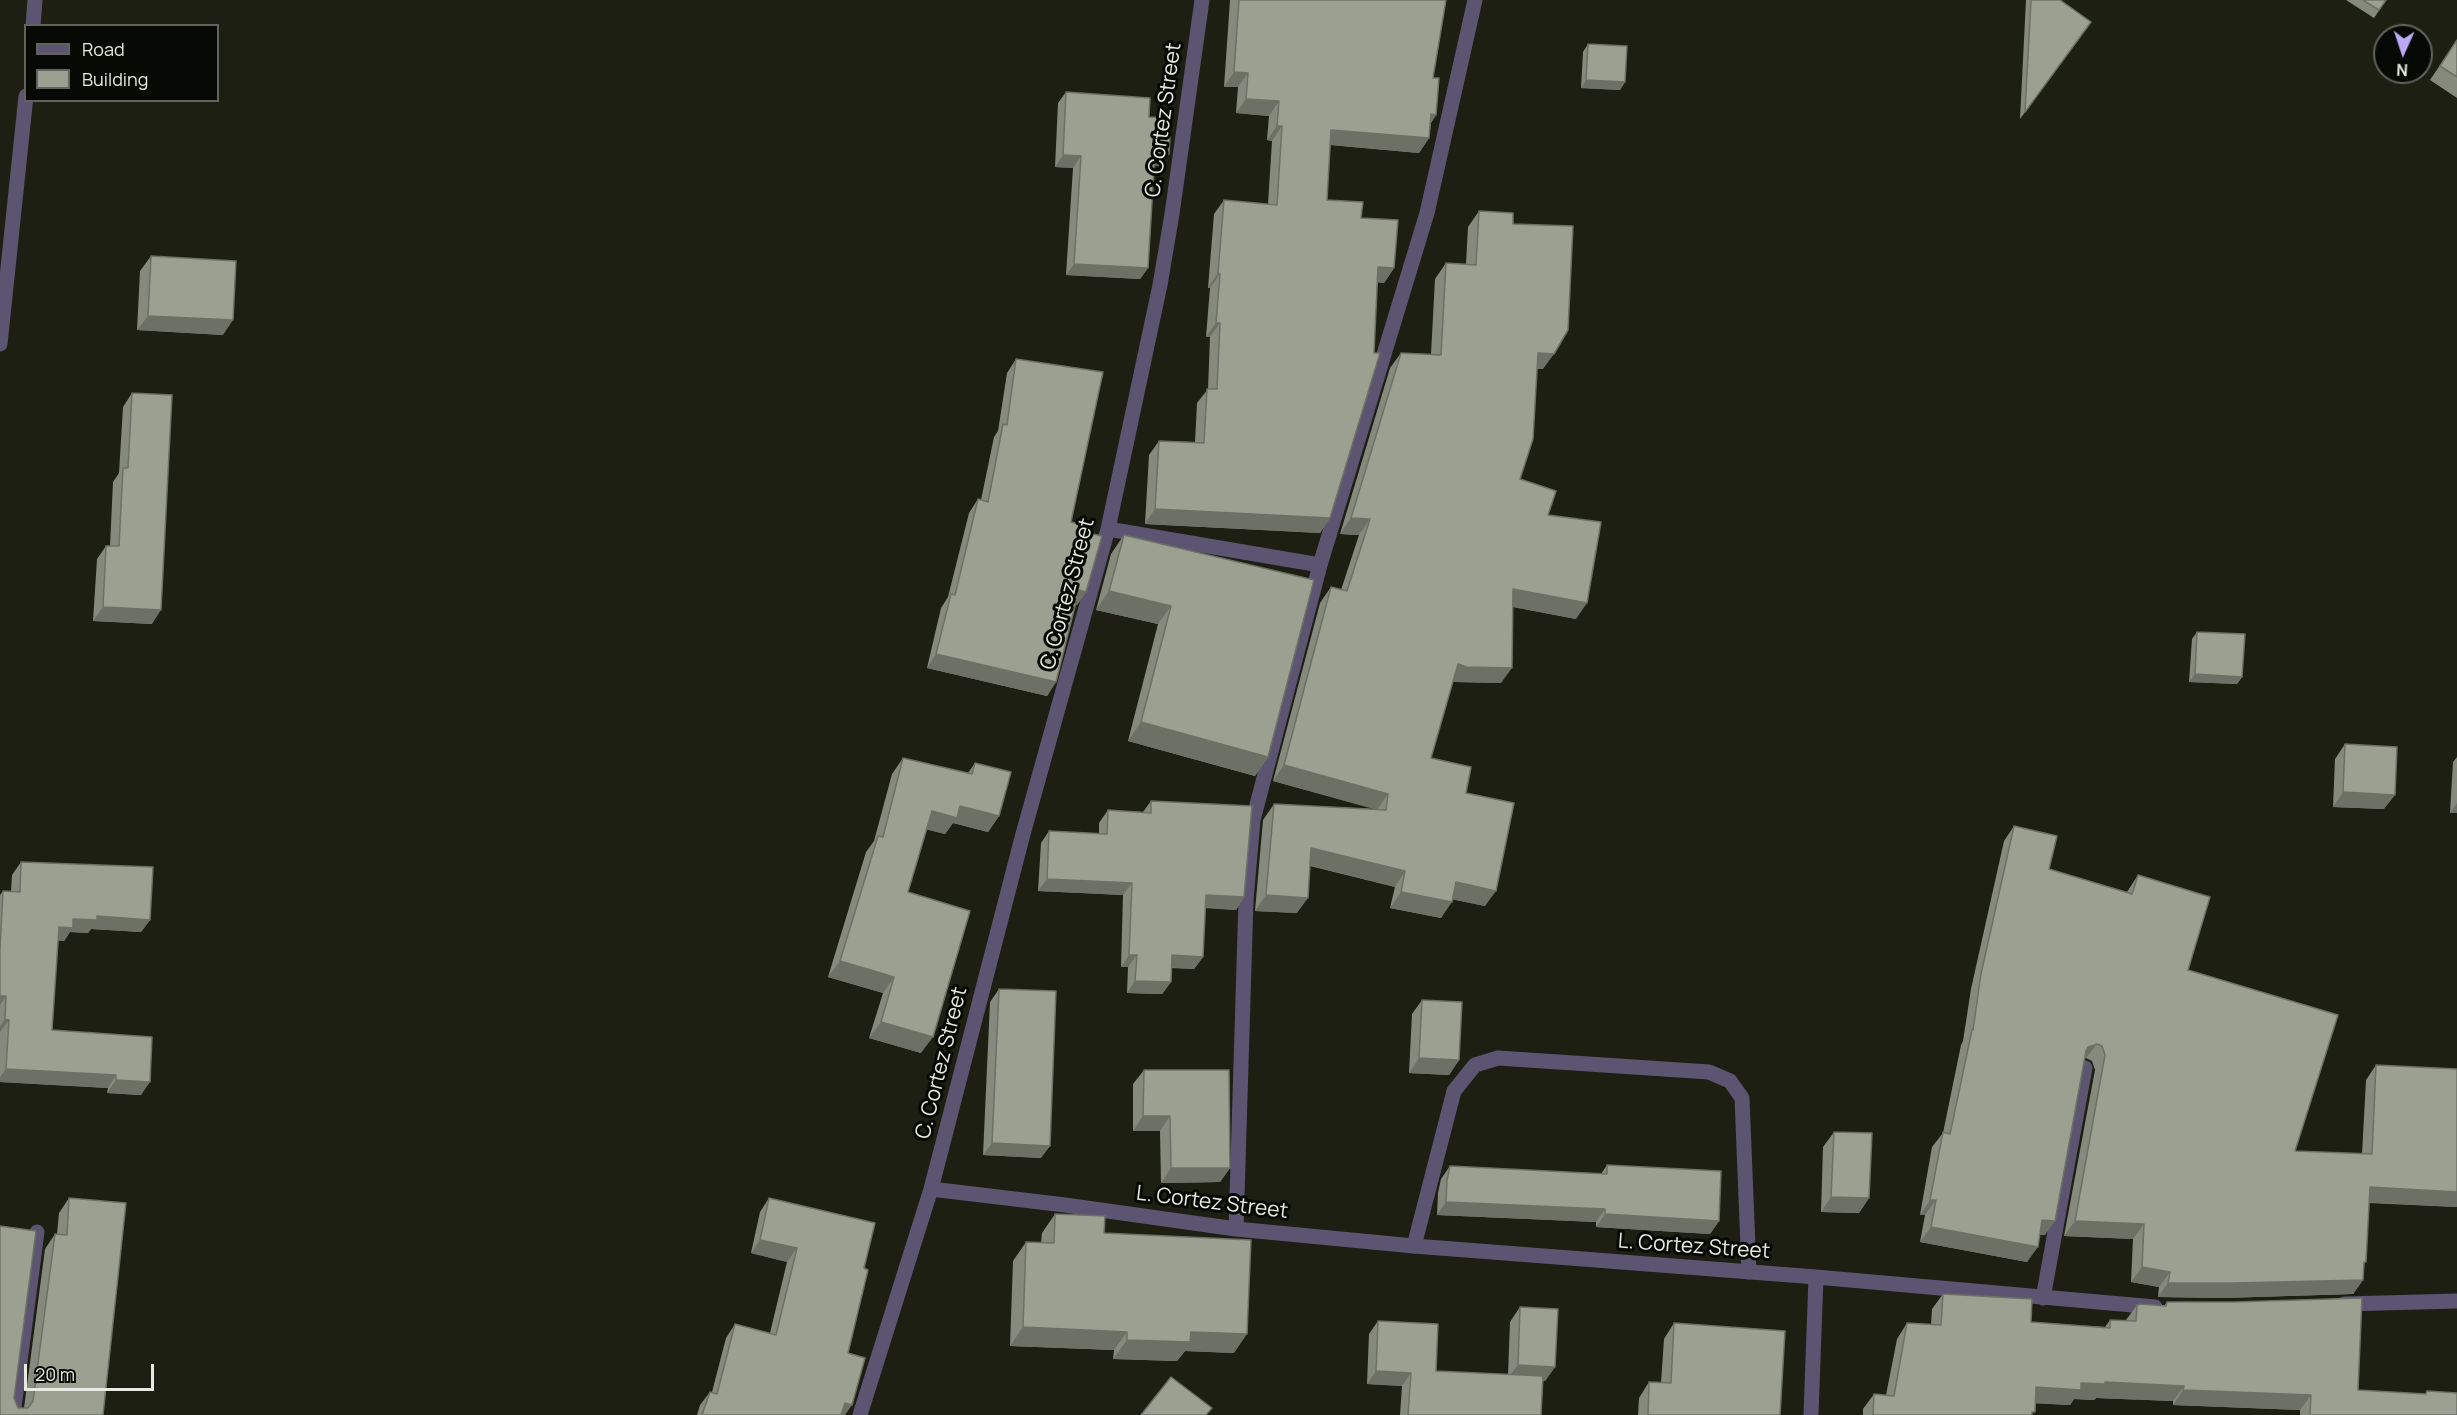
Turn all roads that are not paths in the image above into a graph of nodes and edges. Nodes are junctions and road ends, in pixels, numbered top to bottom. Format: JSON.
{"nodes":[{"id":1,"x":35,"y":0,"type":"edge"},
{"id":2,"x":1202,"y":0,"type":"edge"},
{"id":3,"x":1475,"y":0,"type":"edge"},
{"id":4,"x":33,"y":24,"type":"edge"},
{"id":5,"x":25,"y":102,"type":"edge"},
{"id":6,"x":0,"y":344,"type":"edge"},
{"id":7,"x":1108,"y":529,"type":"junction"},
{"id":8,"x":1320,"y":565,"type":"junction"},
{"id":9,"x":2085,"y":1068,"type":"edge"},
{"id":10,"x":931,"y":1189,"type":"junction"},
{"id":11,"x":1236,"y":1229,"type":"junction"},
{"id":12,"x":37,"y":1232,"type":"edge"},
{"id":13,"x":1414,"y":1246,"type":"junction"},
{"id":14,"x":1749,"y":1272,"type":"junction"},
{"id":15,"x":1816,"y":1277,"type":"junction"},
{"id":16,"x":2043,"y":1298,"type":"junction"},
{"id":17,"x":2457,"y":1301,"type":"edge"},
{"id":18,"x":2328,"y":1305,"type":"edge"},
{"id":19,"x":2175,"y":1308,"type":"edge"},
{"id":20,"x":13,"y":1415,"type":"edge"},
{"id":21,"x":860,"y":1415,"type":"edge"},
{"id":22,"x":1811,"y":1415,"type":"edge"}],
"edges":[{"from":1,"to":4,"type":"street"},
{"from":2,"to":7,"type":"street","name":"C. Cortez Street"},
{"from":3,"to":8,"type":"street"},
{"from":5,"to":6,"type":"street"},
{"from":7,"to":8,"type":"street"},
{"from":7,"to":10,"type":"street","name":"C. Cortez Street"},
{"from":8,"to":11,"type":"street"},
{"from":9,"to":16,"type":"street"},
{"from":10,"to":11,"type":"street","name":"L. Cortez Street"},
{"from":10,"to":21,"type":"street","name":"C. Cortez Street"},
{"from":11,"to":13,"type":"street","name":"L. Cortez Street"},
{"from":12,"to":20,"type":"street"},
{"from":13,"to":14,"type":"street","name":"L. Cortez Street"},
{"from":13,"to":14,"type":"street"},
{"from":14,"to":15,"type":"street","name":"L. Cortez Street"},
{"from":15,"to":16,"type":"street","name":"L. Cortez Street"},
{"from":15,"to":22,"type":"street"},
{"from":16,"to":19,"type":"street","name":"L. Cortez Street"},
{"from":17,"to":18,"type":"street"}]}
